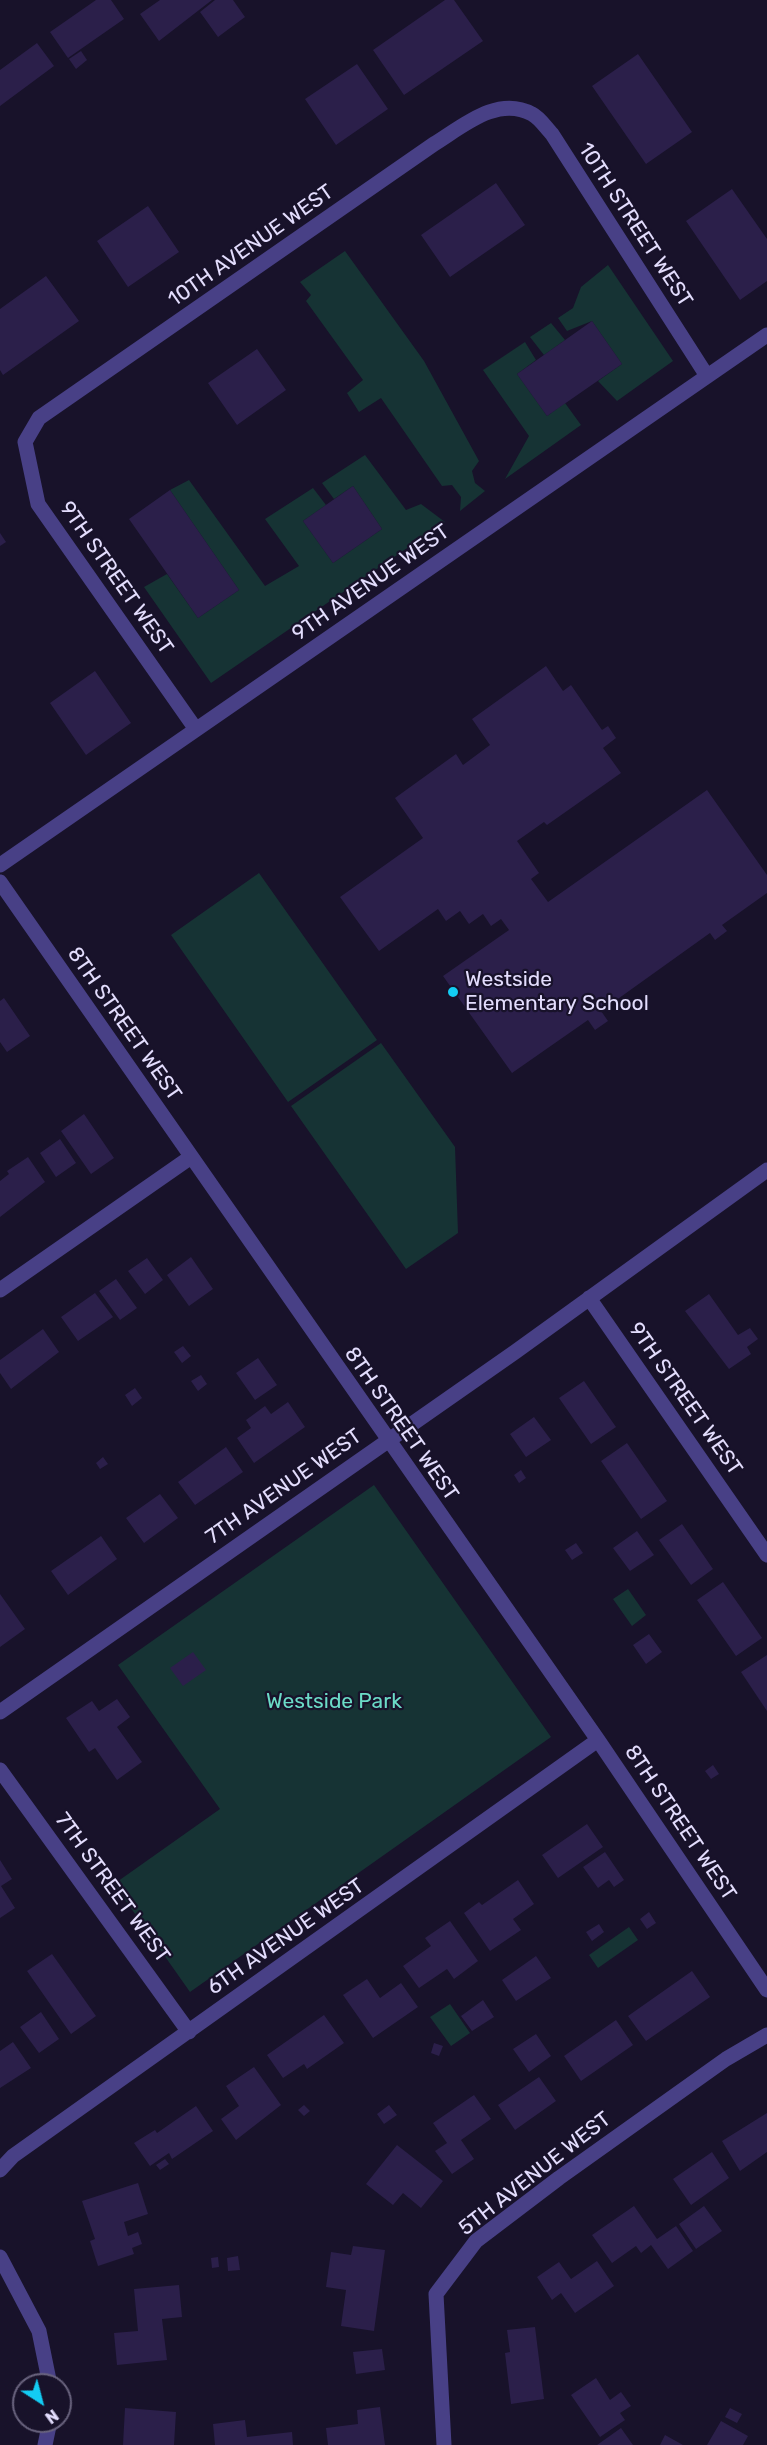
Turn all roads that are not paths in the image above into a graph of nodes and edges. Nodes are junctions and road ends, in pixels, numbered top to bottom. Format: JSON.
{"nodes":[{"id":1,"x":516,"y":109,"type":"joint"},
{"id":2,"x":767,"y":335,"type":"edge"},
{"id":3,"x":708,"y":376,"type":"junction"},
{"id":4,"x":25,"y":442,"type":"joint"},
{"id":5,"x":195,"y":728,"type":"junction"},
{"id":6,"x":0,"y":865,"type":"edge"},
{"id":7,"x":0,"y":882,"type":"edge"},
{"id":8,"x":191,"y":1156,"type":"junction"},
{"id":9,"x":767,"y":1170,"type":"edge"},
{"id":10,"x":0,"y":1290,"type":"edge"},
{"id":11,"x":589,"y":1298,"type":"junction"},
{"id":12,"x":387,"y":1441,"type":"junction"},
{"id":13,"x":767,"y":1555,"type":"edge"},
{"id":14,"x":0,"y":1712,"type":"edge"},
{"id":15,"x":598,"y":1740,"type":"junction"},
{"id":16,"x":0,"y":1770,"type":"edge"},
{"id":17,"x":767,"y":1990,"type":"edge"},
{"id":18,"x":189,"y":2032,"type":"junction"},
{"id":19,"x":767,"y":2035,"type":"edge"},
{"id":20,"x":0,"y":2170,"type":"edge"},
{"id":21,"x":0,"y":2257,"type":"edge"},
{"id":22,"x":48,"y":2373,"type":"edge"},
{"id":23,"x":444,"y":2445,"type":"edge"}],
"edges":[{"from":1,"to":3,"type":"street","name":"10TH STREET WEST"},
{"from":1,"to":4,"type":"street","name":"10TH AVENUE WEST"},
{"from":2,"to":3,"type":"street","name":"9TH AVENUE WEST"},
{"from":3,"to":5,"type":"street","name":"9TH AVENUE WEST"},
{"from":4,"to":5,"type":"street","name":"9TH STREET WEST"},
{"from":5,"to":6,"type":"street","name":"9TH AVENUE WEST"},
{"from":7,"to":8,"type":"street","name":"8TH STREET WEST"},
{"from":8,"to":10,"type":"street"},
{"from":8,"to":12,"type":"street","name":"8TH STREET WEST"},
{"from":9,"to":11,"type":"street","name":"7TH AVENUE WEST"},
{"from":11,"to":12,"type":"street","name":"7TH AVENUE WEST"},
{"from":11,"to":13,"type":"street","name":"9TH STREET WEST"},
{"from":12,"to":14,"type":"street","name":"7TH AVENUE WEST"},
{"from":12,"to":15,"type":"street","name":"8TH STREET WEST"},
{"from":15,"to":17,"type":"street","name":"8TH STREET WEST"},
{"from":15,"to":18,"type":"street","name":"6TH AVENUE WEST"},
{"from":16,"to":18,"type":"street","name":"7TH STREET WEST"},
{"from":18,"to":20,"type":"street","name":"6TH AVENUE WEST"},
{"from":19,"to":23,"type":"street","name":"5TH AVENUE WEST"},
{"from":21,"to":22,"type":"street"}]}
